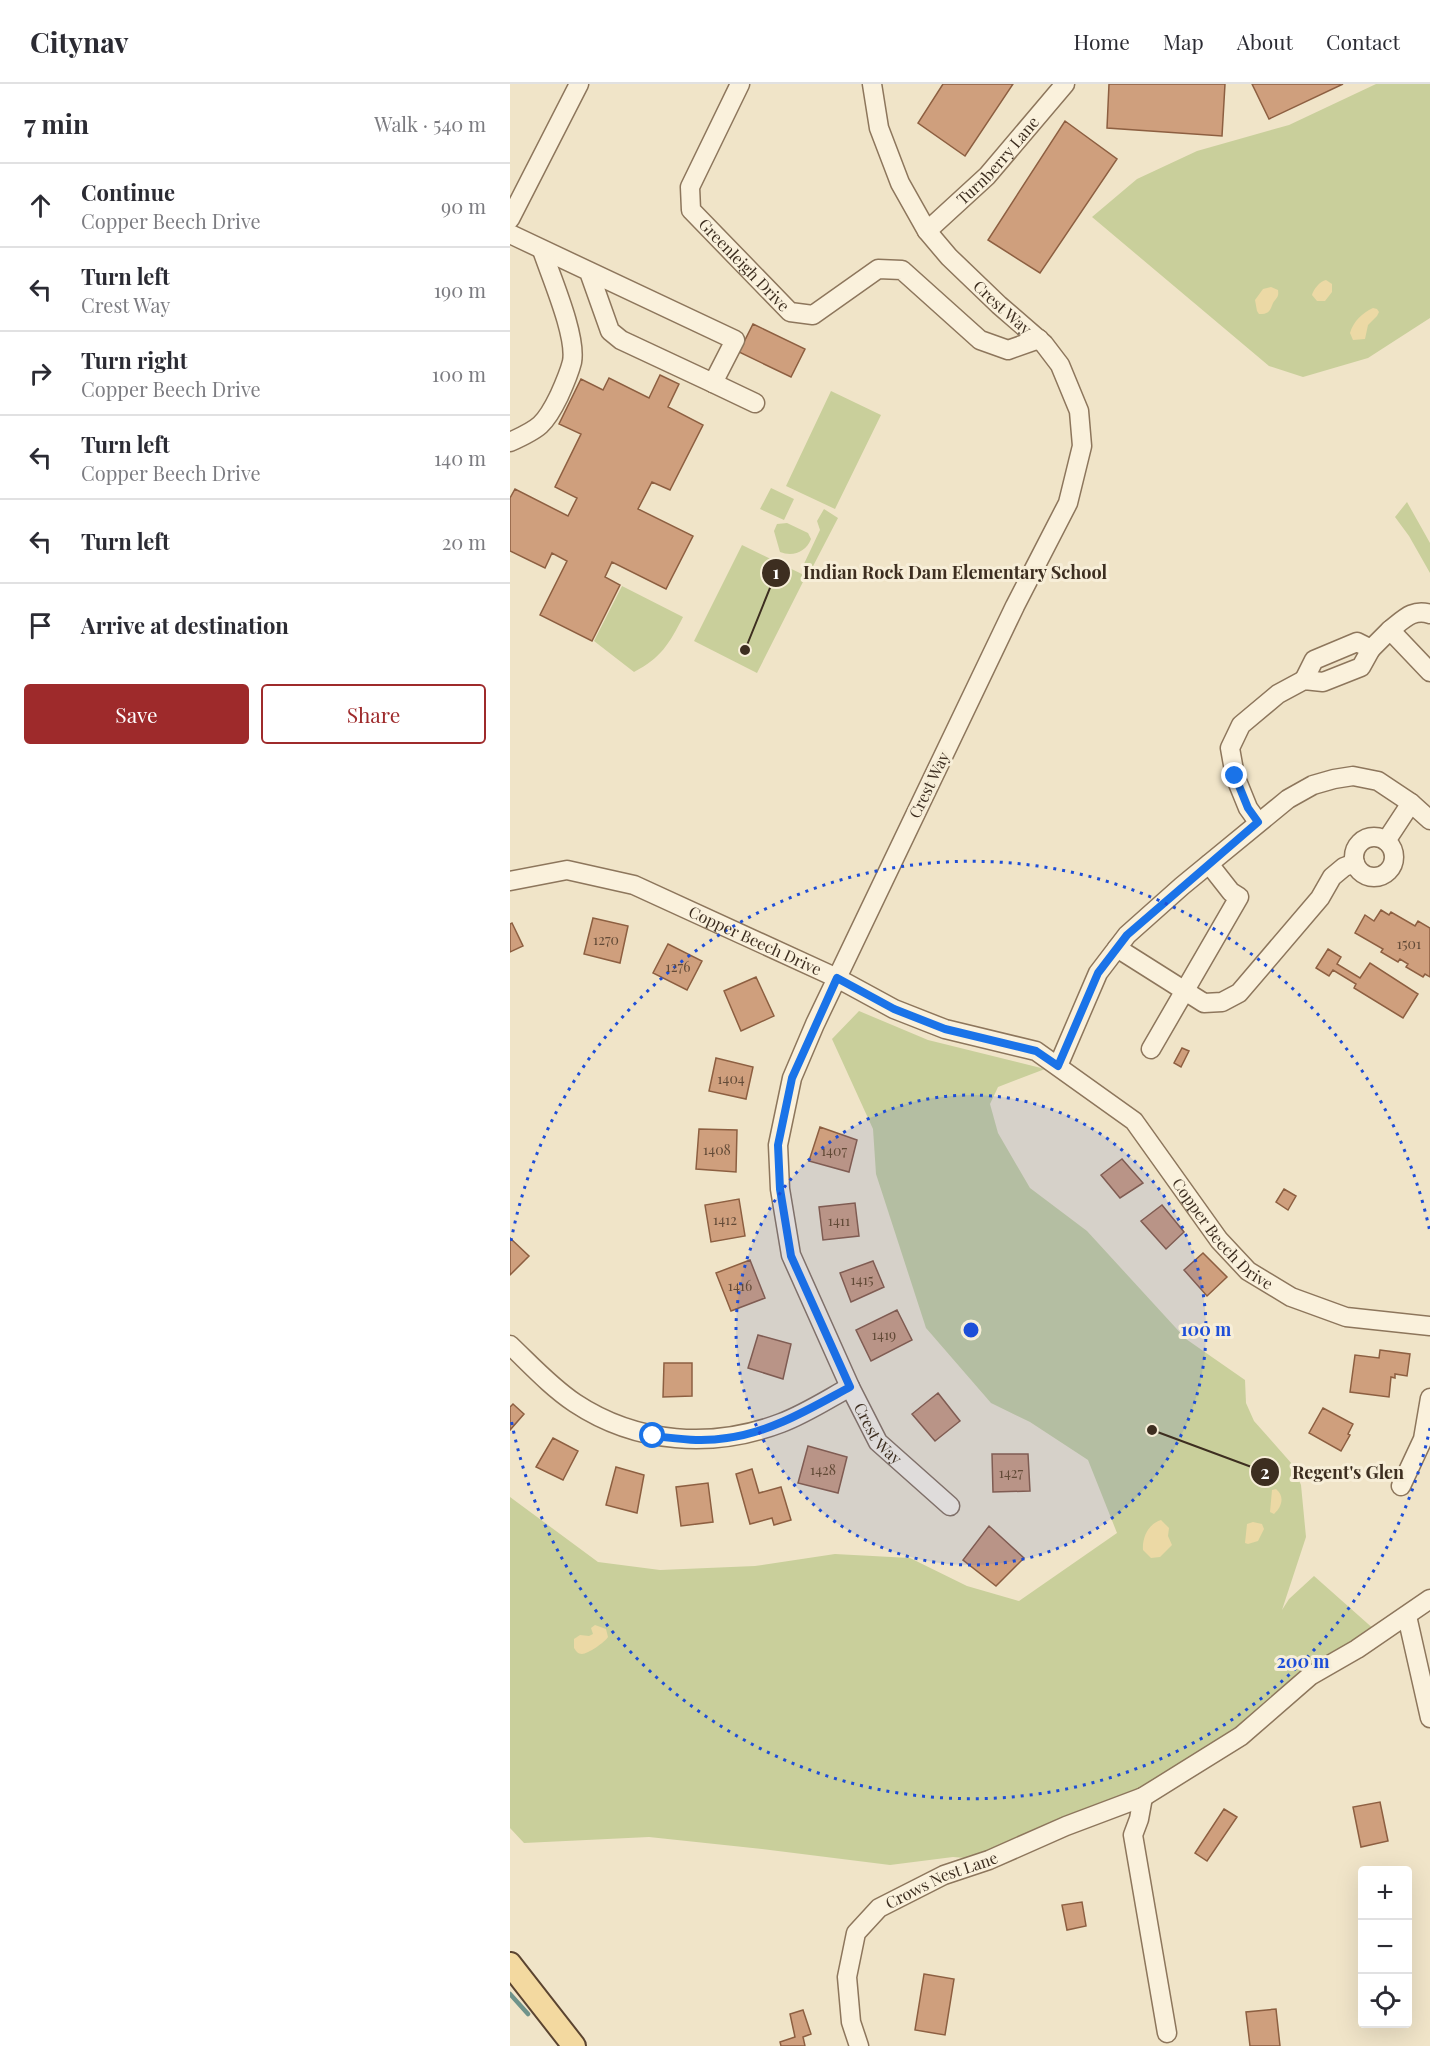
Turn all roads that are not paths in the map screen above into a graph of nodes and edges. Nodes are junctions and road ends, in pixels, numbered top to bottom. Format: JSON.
{"nodes":[{"id":1,"x":579,"y":84,"type":"edge"},
{"id":2,"x":740,"y":84,"type":"edge"},
{"id":3,"x":872,"y":84,"type":"edge"},
{"id":4,"x":1065,"y":84,"type":"edge"},
{"id":5,"x":510,"y":219,"type":"edge"},
{"id":6,"x":927,"y":231,"type":"junction"},
{"id":7,"x":510,"y":234,"type":"edge"},
{"id":8,"x":542,"y":250,"type":"junction"},
{"id":9,"x":589,"y":272,"type":"junction"},
{"id":10,"x":1039,"y":339,"type":"junction"},
{"id":11,"x":713,"y":383,"type":"junction"},
{"id":12,"x":755,"y":403,"type":"dead end"},
{"id":13,"x":510,"y":442,"type":"edge"},
{"id":14,"x":1430,"y":614,"type":"edge"},
{"id":15,"x":1390,"y":630,"type":"junction"},
{"id":16,"x":1371,"y":649,"type":"junction"},
{"id":17,"x":1430,"y":672,"type":"edge"},
{"id":18,"x":1304,"y":680,"type":"junction"},
{"id":19,"x":1410,"y":803,"type":"junction"},
{"id":20,"x":1430,"y":820,"type":"edge"},
{"id":21,"x":1258,"y":822,"type":"junction"},
{"id":22,"x":1386,"y":841,"type":"junction"},
{"id":23,"x":1355,"y":863,"type":"junction"},
{"id":24,"x":1209,"y":864,"type":"junction"},
{"id":25,"x":510,"y":881,"type":"edge"},
{"id":26,"x":1117,"y":948,"type":"junction"},
{"id":27,"x":837,"y":978,"type":"junction"},
{"id":28,"x":1184,"y":991,"type":"junction"},
{"id":29,"x":1150,"y":1049,"type":"dead end"},
{"id":30,"x":1058,"y":1066,"type":"junction"},
{"id":31,"x":1430,"y":1326,"type":"edge"},
{"id":32,"x":510,"y":1345,"type":"edge"},
{"id":33,"x":850,"y":1387,"type":"junction"},
{"id":34,"x":1430,"y":1398,"type":"edge"},
{"id":35,"x":1401,"y":1486,"type":"dead end"},
{"id":36,"x":950,"y":1506,"type":"dead end"},
{"id":37,"x":1430,"y":1599,"type":"edge"},
{"id":38,"x":1407,"y":1616,"type":"junction"},
{"id":39,"x":1430,"y":1718,"type":"edge"},
{"id":40,"x":1143,"y":1797,"type":"junction"},
{"id":41,"x":510,"y":1964,"type":"edge"},
{"id":42,"x":1167,"y":2033,"type":"dead end"},
{"id":43,"x":574,"y":2046,"type":"edge"},
{"id":44,"x":859,"y":2046,"type":"edge"}],
"edges":[{"from":1,"to":5,"type":"street"},
{"from":2,"to":10,"type":"street","name":"Greenleigh Drive"},
{"from":3,"to":6,"type":"street","name":"Crest Way"},
{"from":4,"to":6,"type":"street","name":"Turnberry Lane"},
{"from":6,"to":10,"type":"street","name":"Crest Way"},
{"from":7,"to":8,"type":"street"},
{"from":8,"to":9,"type":"street"},
{"from":8,"to":13,"type":"street"},
{"from":9,"to":11,"type":"street"},
{"from":9,"to":11,"type":"street"},
{"from":10,"to":27,"type":"street","name":"Crest Way"},
{"from":11,"to":12,"type":"street"},
{"from":14,"to":15,"type":"street"},
{"from":15,"to":16,"type":"street"},
{"from":15,"to":17,"type":"street"},
{"from":16,"to":18,"type":"street"},
{"from":16,"to":18,"type":"street"},
{"from":18,"to":21,"type":"street"},
{"from":19,"to":20,"type":"street"},
{"from":19,"to":21,"type":"street"},
{"from":19,"to":22,"type":"street"},
{"from":21,"to":24,"type":"street"},
{"from":22,"to":23,"type":"street"},
{"from":22,"to":23,"type":"street"},
{"from":23,"to":28,"type":"street"},
{"from":24,"to":26,"type":"street"},
{"from":24,"to":28,"type":"street"},
{"from":25,"to":27,"type":"street","name":"Copper Beech Drive"},
{"from":26,"to":28,"type":"street"},
{"from":26,"to":30,"type":"street"},
{"from":27,"to":30,"type":"street","name":"Copper Beech Drive"},
{"from":27,"to":33,"type":"street","name":"Crest Way"},
{"from":28,"to":29,"type":"street"},
{"from":30,"to":31,"type":"street","name":"Copper Beech Drive"},
{"from":32,"to":33,"type":"street"},
{"from":33,"to":36,"type":"street","name":"Crest Way"},
{"from":34,"to":35,"type":"street"},
{"from":37,"to":38,"type":"street","name":"Crows Nest Lane"},
{"from":38,"to":39,"type":"street"},
{"from":38,"to":40,"type":"street","name":"Crows Nest Lane"},
{"from":40,"to":42,"type":"street"},
{"from":40,"to":44,"type":"street","name":"Crows Nest Lane"},
{"from":41,"to":43,"type":"main road"}]}
